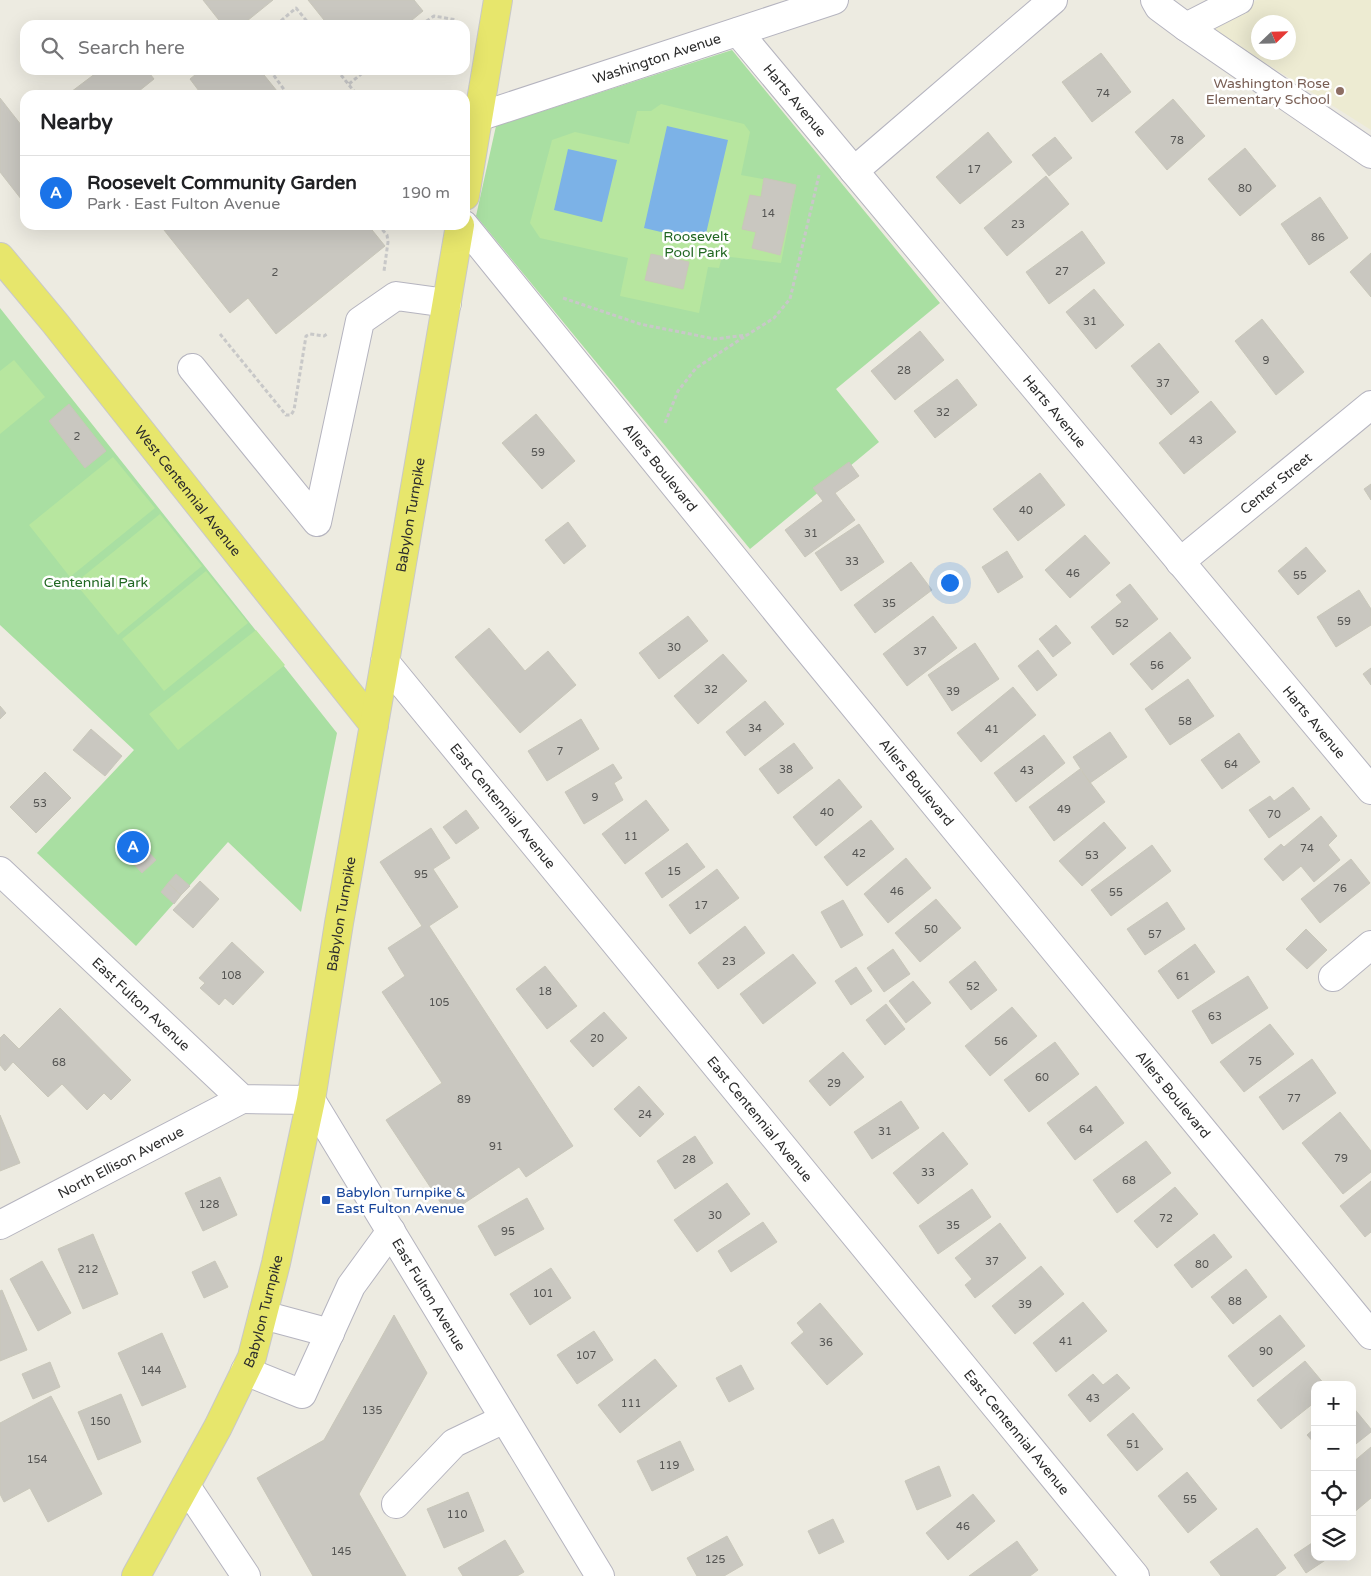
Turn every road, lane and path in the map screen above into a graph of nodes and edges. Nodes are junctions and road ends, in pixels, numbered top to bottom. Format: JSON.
{"nodes":[{"id":1,"x":498,"y":0,"type":"edge"},
{"id":2,"x":1053,"y":0,"type":"edge"},
{"id":3,"x":1154,"y":0,"type":"edge"},
{"id":4,"x":1239,"y":0,"type":"edge"},
{"id":5,"x":820,"y":2,"type":"edge"},
{"id":6,"x":282,"y":20,"type":"edge"},
{"id":7,"x":306,"y":20,"type":"edge"},
{"id":8,"x":428,"y":20,"type":"edge"},
{"id":9,"x":457,"y":20,"type":"dead end"},
{"id":10,"x":1186,"y":27,"type":"junction"},
{"id":11,"x":738,"y":32,"type":"junction"},
{"id":12,"x":274,"y":75,"type":"edge"},
{"id":13,"x":341,"y":75,"type":"edge"},
{"id":14,"x":360,"y":75,"type":"edge"},
{"id":15,"x":349,"y":84,"type":"junction"},
{"id":16,"x":284,"y":90,"type":"edge"},
{"id":17,"x":354,"y":90,"type":"edge"},
{"id":18,"x":478,"y":117,"type":"junction"},
{"id":19,"x":1371,"y":154,"type":"edge"},
{"id":20,"x":470,"y":166,"type":"edge"},
{"id":21,"x":820,"y":168,"type":"dead end"},
{"id":22,"x":854,"y":171,"type":"junction"},
{"id":23,"x":382,"y":230,"type":"edge"},
{"id":24,"x":459,"y":230,"type":"edge"},
{"id":25,"x":468,"y":230,"type":"edge"},
{"id":26,"x":0,"y":257,"type":"edge"},
{"id":27,"x":383,"y":278,"type":"dead end"},
{"id":28,"x":563,"y":298,"type":"dead end"},
{"id":29,"x":447,"y":303,"type":"junction"},
{"id":30,"x":328,"y":333,"type":"dead end"},
{"id":31,"x":220,"y":334,"type":"dead end"},
{"id":32,"x":747,"y":335,"type":"junction"},
{"id":33,"x":192,"y":368,"type":"dead end"},
{"id":34,"x":1371,"y":405,"type":"edge"},
{"id":35,"x":665,"y":423,"type":"dead end"},
{"id":36,"x":1180,"y":562,"type":"junction"},
{"id":37,"x":385,"y":662,"type":"junction"},
{"id":38,"x":374,"y":725,"type":"junction"},
{"id":39,"x":1371,"y":790,"type":"edge"},
{"id":40,"x":0,"y":870,"type":"edge"},
{"id":41,"x":1371,"y":945,"type":"edge"},
{"id":42,"x":1333,"y":977,"type":"dead end"},
{"id":43,"x":242,"y":1100,"type":"junction"},
{"id":44,"x":311,"y":1100,"type":"junction"},
{"id":45,"x":0,"y":1225,"type":"edge"},
{"id":46,"x":391,"y":1231,"type":"junction"},
{"id":47,"x":263,"y":1315,"type":"junction"},
{"id":48,"x":330,"y":1333,"type":"junction"},
{"id":49,"x":1371,"y":1335,"type":"edge"},
{"id":50,"x":245,"y":1371,"type":"junction"},
{"id":51,"x":504,"y":1419,"type":"junction"},
{"id":52,"x":186,"y":1486,"type":"junction"},
{"id":53,"x":396,"y":1504,"type":"dead end"},
{"id":54,"x":136,"y":1576,"type":"edge"},
{"id":55,"x":246,"y":1576,"type":"edge"},
{"id":56,"x":600,"y":1576,"type":"edge"},
{"id":57,"x":1135,"y":1576,"type":"edge"}],
"edges":[{"from":1,"to":18,"type":"main road"},
{"from":2,"to":22,"type":"street"},
{"from":3,"to":10,"type":"street"},
{"from":4,"to":10,"type":"street"},
{"from":5,"to":11,"type":"street","name":"Washington Avenue"},
{"from":6,"to":7,"type":"path"},
{"from":8,"to":9,"type":"path"},
{"from":10,"to":19,"type":"street"},
{"from":11,"to":18,"type":"street","name":"Washington Avenue"},
{"from":11,"to":22,"type":"street","name":"Harts Avenue"},
{"from":12,"to":16,"type":"path"},
{"from":13,"to":15,"type":"path"},
{"from":14,"to":15,"type":"path"},
{"from":15,"to":17,"type":"path"},
{"from":18,"to":20,"type":"main road"},
{"from":21,"to":32,"type":"path"},
{"from":22,"to":36,"type":"street","name":"Harts Avenue"},
{"from":23,"to":27,"type":"path"},
{"from":24,"to":29,"type":"main road","name":"Babylon Turnpike"},
{"from":25,"to":49,"type":"street","name":"Allers Boulevard"},
{"from":26,"to":38,"type":"main road","name":"West Centennial Avenue"},
{"from":28,"to":32,"type":"path"},
{"from":29,"to":33,"type":"street"},
{"from":29,"to":37,"type":"main road","name":"Babylon Turnpike"},
{"from":30,"to":31,"type":"path"},
{"from":32,"to":35,"type":"path"},
{"from":34,"to":36,"type":"street","name":"Center Street"},
{"from":36,"to":39,"type":"street","name":"Harts Avenue"},
{"from":37,"to":38,"type":"main road","name":"Babylon Turnpike"},
{"from":37,"to":57,"type":"street","name":"East Centennial Avenue"},
{"from":38,"to":44,"type":"main road","name":"Babylon Turnpike"},
{"from":40,"to":43,"type":"street","name":"East Fulton Avenue"},
{"from":41,"to":42,"type":"street"},
{"from":43,"to":44,"type":"street"},
{"from":43,"to":45,"type":"street","name":"North Ellison Avenue"},
{"from":44,"to":46,"type":"street","name":"East Fulton Avenue"},
{"from":44,"to":47,"type":"main road","name":"Babylon Turnpike"},
{"from":46,"to":48,"type":"street"},
{"from":46,"to":51,"type":"street","name":"East Fulton Avenue"},
{"from":47,"to":48,"type":"street"},
{"from":47,"to":50,"type":"main road","name":"Babylon Turnpike"},
{"from":48,"to":50,"type":"street"},
{"from":50,"to":52,"type":"main road","name":"Babylon Turnpike"},
{"from":51,"to":53,"type":"street"},
{"from":51,"to":56,"type":"street","name":"East Fulton Avenue"},
{"from":52,"to":54,"type":"main road","name":"Babylon Turnpike"},
{"from":52,"to":55,"type":"street"}]}
